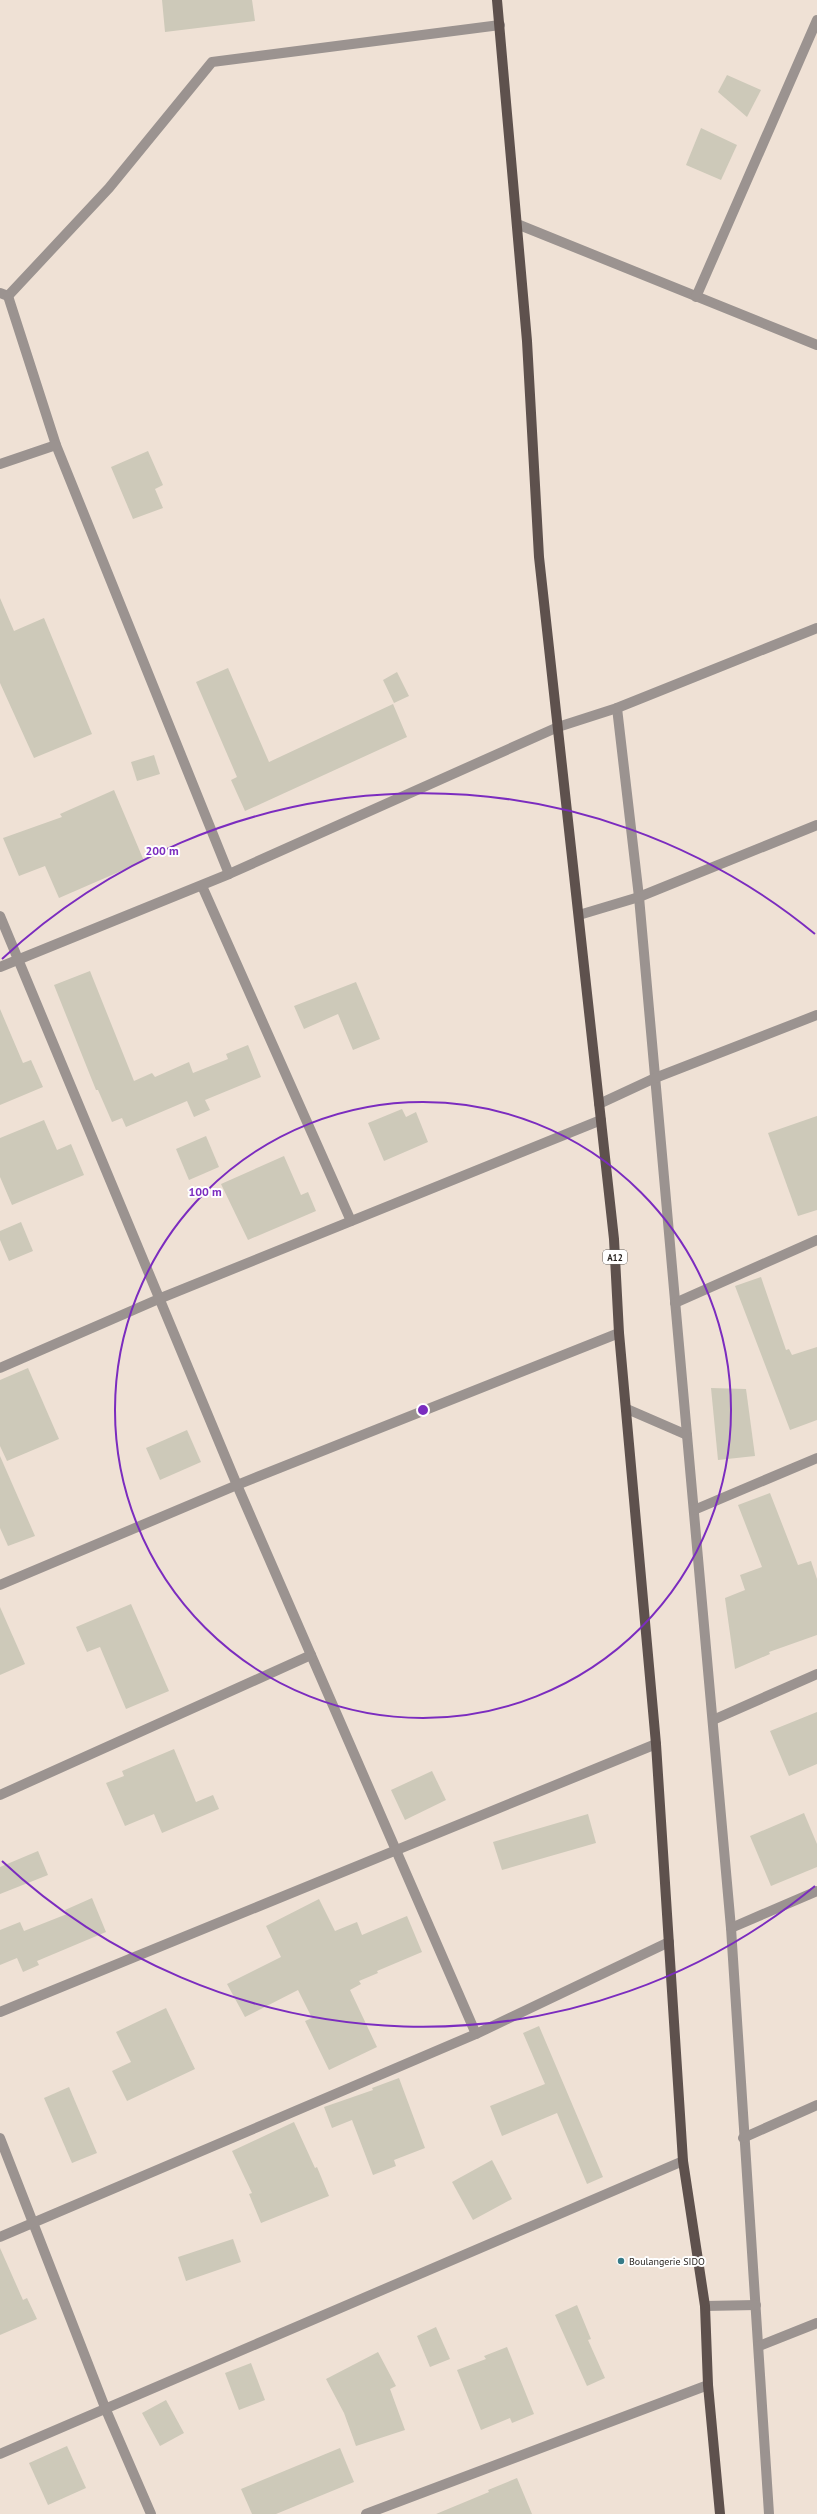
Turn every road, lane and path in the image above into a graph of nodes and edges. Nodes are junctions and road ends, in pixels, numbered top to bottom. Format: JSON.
{"nodes":[{"id":1,"x":498,"y":0,"type":"edge"},
{"id":2,"x":817,"y":20,"type":"edge"},
{"id":3,"x":500,"y":26,"type":"junction"},
{"id":4,"x":517,"y":224,"type":"junction"},
{"id":5,"x":4,"y":294,"type":"edge"},
{"id":6,"x":696,"y":297,"type":"junction"},
{"id":7,"x":817,"y":345,"type":"edge"},
{"id":8,"x":56,"y":445,"type":"junction"},
{"id":9,"x":0,"y":464,"type":"edge"},
{"id":10,"x":817,"y":628,"type":"edge"},
{"id":11,"x":617,"y":708,"type":"junction"},
{"id":12,"x":558,"y":727,"type":"junction"},
{"id":13,"x":817,"y":825,"type":"edge"},
{"id":14,"x":229,"y":874,"type":"junction"},
{"id":15,"x":202,"y":886,"type":"junction"},
{"id":16,"x":639,"y":897,"type":"junction"},
{"id":17,"x":579,"y":915,"type":"junction"},
{"id":18,"x":0,"y":916,"type":"edge"},
{"id":19,"x":19,"y":960,"type":"junction"},
{"id":20,"x":0,"y":968,"type":"edge"},
{"id":21,"x":817,"y":1015,"type":"edge"},
{"id":22,"x":655,"y":1078,"type":"junction"},
{"id":23,"x":599,"y":1104,"type":"junction"},
{"id":24,"x":601,"y":1120,"type":"junction"},
{"id":25,"x":351,"y":1221,"type":"junction"},
{"id":26,"x":817,"y":1240,"type":"edge"},
{"id":27,"x":160,"y":1298,"type":"junction"},
{"id":28,"x":675,"y":1303,"type":"junction"},
{"id":29,"x":620,"y":1333,"type":"junction"},
{"id":30,"x":0,"y":1368,"type":"edge"},
{"id":31,"x":627,"y":1409,"type":"junction"},
{"id":32,"x":687,"y":1434,"type":"junction"},
{"id":33,"x":817,"y":1458,"type":"edge"},
{"id":34,"x":237,"y":1485,"type":"junction"},
{"id":35,"x":694,"y":1510,"type":"junction"},
{"id":36,"x":0,"y":1585,"type":"edge"},
{"id":37,"x":311,"y":1655,"type":"junction"},
{"id":38,"x":817,"y":1674,"type":"edge"},
{"id":39,"x":713,"y":1720,"type":"junction"},
{"id":40,"x":656,"y":1744,"type":"junction"},
{"id":41,"x":0,"y":1795,"type":"edge"},
{"id":42,"x":397,"y":1851,"type":"junction"},
{"id":43,"x":817,"y":1891,"type":"edge"},
{"id":44,"x":731,"y":1928,"type":"junction"},
{"id":45,"x":669,"y":1942,"type":"junction"},
{"id":46,"x":0,"y":2012,"type":"edge"},
{"id":47,"x":476,"y":2034,"type":"junction"},
{"id":48,"x":817,"y":2105,"type":"edge"},
{"id":49,"x":0,"y":2138,"type":"edge"},
{"id":50,"x":743,"y":2138,"type":"junction"},
{"id":51,"x":683,"y":2161,"type":"junction"},
{"id":52,"x":33,"y":2222,"type":"junction"},
{"id":53,"x":0,"y":2237,"type":"edge"},
{"id":54,"x":756,"y":2305,"type":"junction"},
{"id":55,"x":705,"y":2306,"type":"junction"},
{"id":56,"x":817,"y":2323,"type":"edge"},
{"id":57,"x":759,"y":2346,"type":"junction"},
{"id":58,"x":708,"y":2385,"type":"junction"},
{"id":59,"x":106,"y":2410,"type":"junction"},
{"id":60,"x":0,"y":2454,"type":"edge"},
{"id":61,"x":150,"y":2514,"type":"edge"},
{"id":62,"x":366,"y":2514,"type":"edge"},
{"id":63,"x":720,"y":2514,"type":"edge"},
{"id":64,"x":770,"y":2514,"type":"edge"}],
"edges":[{"from":1,"to":3,"type":"main road","number":"A12"},
{"from":2,"to":6,"type":"street"},
{"from":3,"to":4,"type":"main road","number":"A12"},
{"from":3,"to":5,"type":"street"},
{"from":4,"to":6,"type":"street"},
{"from":4,"to":12,"type":"main road","number":"A12"},
{"from":5,"to":8,"type":"street"},
{"from":6,"to":7,"type":"street"},
{"from":8,"to":9,"type":"street"},
{"from":8,"to":14,"type":"street"},
{"from":10,"to":11,"type":"street"},
{"from":11,"to":12,"type":"street"},
{"from":11,"to":16,"type":"street"},
{"from":12,"to":14,"type":"street"},
{"from":12,"to":17,"type":"main road","number":"A12"},
{"from":13,"to":16,"type":"street"},
{"from":14,"to":15,"type":"street"},
{"from":15,"to":19,"type":"street"},
{"from":15,"to":25,"type":"street"},
{"from":16,"to":17,"type":"street"},
{"from":16,"to":22,"type":"street"},
{"from":17,"to":23,"type":"main road","number":"A12"},
{"from":18,"to":19,"type":"street"},
{"from":19,"to":20,"type":"street"},
{"from":19,"to":27,"type":"street"},
{"from":21,"to":22,"type":"street"},
{"from":22,"to":23,"type":"street"},
{"from":22,"to":28,"type":"street"},
{"from":23,"to":24,"type":"main road","number":"A12"},
{"from":24,"to":25,"type":"street"},
{"from":24,"to":29,"type":"main road","number":"A12"},
{"from":25,"to":27,"type":"street"},
{"from":26,"to":28,"type":"street"},
{"from":27,"to":30,"type":"street"},
{"from":27,"to":34,"type":"street"},
{"from":28,"to":32,"type":"street"},
{"from":29,"to":31,"type":"main road","number":"A12"},
{"from":29,"to":34,"type":"street"},
{"from":31,"to":32,"type":"street"},
{"from":31,"to":40,"type":"main road","number":"A12"},
{"from":32,"to":35,"type":"street"},
{"from":33,"to":35,"type":"street"},
{"from":34,"to":36,"type":"street"},
{"from":34,"to":37,"type":"street"},
{"from":35,"to":39,"type":"street"},
{"from":37,"to":41,"type":"street"},
{"from":37,"to":42,"type":"street"},
{"from":38,"to":39,"type":"street"},
{"from":39,"to":44,"type":"street"},
{"from":40,"to":42,"type":"street"},
{"from":40,"to":45,"type":"main road","number":"A12"},
{"from":42,"to":46,"type":"street"},
{"from":42,"to":47,"type":"street"},
{"from":43,"to":44,"type":"street"},
{"from":44,"to":50,"type":"street"},
{"from":45,"to":47,"type":"street"},
{"from":45,"to":51,"type":"main road","number":"A12"},
{"from":47,"to":52,"type":"street"},
{"from":48,"to":50,"type":"street"},
{"from":49,"to":52,"type":"street"},
{"from":50,"to":54,"type":"street"},
{"from":51,"to":55,"type":"main road","number":"A12"},
{"from":51,"to":59,"type":"street"},
{"from":52,"to":53,"type":"street"},
{"from":52,"to":59,"type":"street"},
{"from":54,"to":55,"type":"street"},
{"from":54,"to":57,"type":"street"},
{"from":55,"to":58,"type":"main road","number":"A12"},
{"from":56,"to":57,"type":"street"},
{"from":57,"to":64,"type":"street"},
{"from":58,"to":62,"type":"street"},
{"from":58,"to":63,"type":"main road","number":"A12"},
{"from":59,"to":60,"type":"street"},
{"from":59,"to":61,"type":"street"}]}
